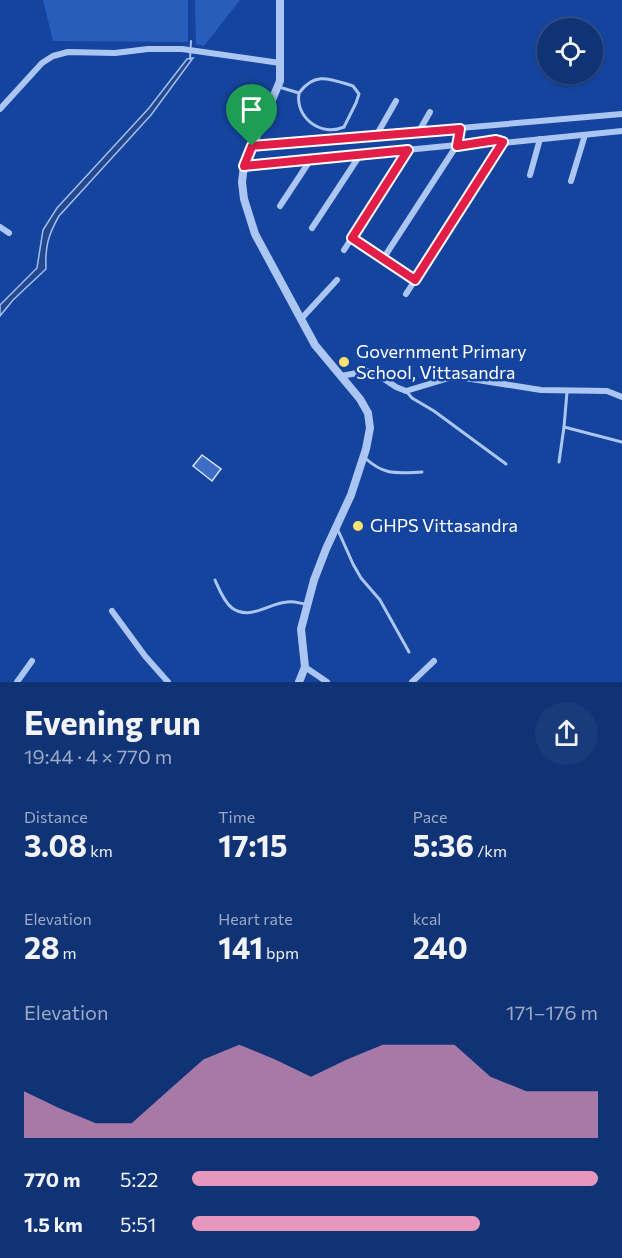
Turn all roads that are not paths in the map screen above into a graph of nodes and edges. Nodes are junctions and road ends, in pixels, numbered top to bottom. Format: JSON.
{"nodes":[{"id":1,"x":280,"y":0,"type":"edge"},
{"id":2,"x":280,"y":63,"type":"junction"},
{"id":3,"x":279,"y":87,"type":"junction"},
{"id":4,"x":298,"y":93,"type":"junction"},
{"id":5,"x":396,"y":101,"type":"dead end"},
{"id":6,"x":0,"y":109,"type":"edge"},
{"id":7,"x":430,"y":112,"type":"dead end"},
{"id":8,"x":622,"y":114,"type":"edge"},
{"id":9,"x":460,"y":129,"type":"junction"},
{"id":10,"x":622,"y":131,"type":"edge"},
{"id":11,"x":418,"y":133,"type":"junction"},
{"id":12,"x":585,"y":135,"type":"junction"},
{"id":13,"x":376,"y":136,"type":"junction"},
{"id":14,"x":540,"y":139,"type":"junction"},
{"id":15,"x":503,"y":142,"type":"junction"},
{"id":16,"x":252,"y":146,"type":"junction"},
{"id":17,"x":457,"y":146,"type":"junction"},
{"id":18,"x":408,"y":150,"type":"junction"},
{"id":19,"x":360,"y":155,"type":"junction"},
{"id":20,"x":311,"y":159,"type":"junction"},
{"id":21,"x":244,"y":166,"type":"junction"},
{"id":22,"x":530,"y":175,"type":"dead end"},
{"id":23,"x":572,"y":181,"type":"dead end"},
{"id":24,"x":280,"y":206,"type":"dead end"},
{"id":25,"x":0,"y":227,"type":"edge"},
{"id":26,"x":312,"y":228,"type":"dead end"},
{"id":27,"x":9,"y":233,"type":"dead end"},
{"id":28,"x":352,"y":238,"type":"junction"},
{"id":29,"x":344,"y":250,"type":"dead end"},
{"id":30,"x":383,"y":259,"type":"junction"},
{"id":31,"x":337,"y":280,"type":"dead end"},
{"id":32,"x":415,"y":280,"type":"junction"},
{"id":33,"x":406,"y":294,"type":"dead end"},
{"id":34,"x":301,"y":319,"type":"junction"},
{"id":35,"x":341,"y":376,"type":"junction"},
{"id":36,"x":567,"y":390,"type":"junction"},
{"id":37,"x":406,"y":391,"type":"junction"},
{"id":38,"x":622,"y":397,"type":"edge"},
{"id":39,"x":564,"y":427,"type":"junction"},
{"id":40,"x":622,"y":442,"type":"edge"},
{"id":41,"x":364,"y":457,"type":"junction"},
{"id":42,"x":559,"y":462,"type":"dead end"},
{"id":43,"x":506,"y":464,"type":"dead end"},
{"id":44,"x":422,"y":472,"type":"dead end"},
{"id":45,"x":336,"y":526,"type":"junction"},
{"id":46,"x":215,"y":580,"type":"dead end"},
{"id":47,"x":307,"y":604,"type":"junction"},
{"id":48,"x":112,"y":611,"type":"dead end"},
{"id":49,"x":409,"y":652,"type":"dead end"},
{"id":50,"x":434,"y":660,"type":"dead end"},
{"id":51,"x":32,"y":661,"type":"dead end"},
{"id":52,"x":305,"y":668,"type":"junction"},
{"id":53,"x":17,"y":682,"type":"edge"},
{"id":54,"x":168,"y":682,"type":"edge"},
{"id":55,"x":299,"y":682,"type":"edge"},
{"id":56,"x":327,"y":682,"type":"edge"},
{"id":57,"x":412,"y":682,"type":"edge"}],
"edges":[{"from":1,"to":2,"type":"street"},
{"from":2,"to":3,"type":"street"},
{"from":2,"to":6,"type":"street"},
{"from":3,"to":4,"type":"lane"},
{"from":3,"to":16,"type":"street"},
{"from":4,"to":4,"type":"lane"},
{"from":5,"to":13,"type":"street"},
{"from":7,"to":11,"type":"street"},
{"from":8,"to":9,"type":"street"},
{"from":9,"to":11,"type":"street"},
{"from":9,"to":17,"type":"street"},
{"from":10,"to":12,"type":"street"},
{"from":11,"to":13,"type":"street"},
{"from":12,"to":14,"type":"street"},
{"from":12,"to":23,"type":"street"},
{"from":13,"to":16,"type":"street"},
{"from":14,"to":15,"type":"street"},
{"from":14,"to":22,"type":"street"},
{"from":15,"to":17,"type":"street"},
{"from":15,"to":32,"type":"street"},
{"from":16,"to":21,"type":"street"},
{"from":17,"to":18,"type":"street"},
{"from":17,"to":30,"type":"street"},
{"from":18,"to":19,"type":"street"},
{"from":18,"to":28,"type":"street"},
{"from":19,"to":20,"type":"street"},
{"from":19,"to":26,"type":"street"},
{"from":20,"to":21,"type":"street"},
{"from":20,"to":24,"type":"street"},
{"from":21,"to":34,"type":"street"},
{"from":25,"to":27,"type":"street"},
{"from":28,"to":29,"type":"street"},
{"from":28,"to":30,"type":"street"},
{"from":30,"to":32,"type":"street"},
{"from":31,"to":34,"type":"street"},
{"from":32,"to":33,"type":"street"},
{"from":34,"to":35,"type":"street"},
{"from":35,"to":37,"type":"street"},
{"from":35,"to":41,"type":"street"},
{"from":36,"to":37,"type":"street"},
{"from":36,"to":38,"type":"street"},
{"from":36,"to":39,"type":"lane"},
{"from":37,"to":43,"type":"lane"},
{"from":39,"to":40,"type":"lane"},
{"from":39,"to":42,"type":"lane"},
{"from":41,"to":44,"type":"lane"},
{"from":41,"to":45,"type":"street"},
{"from":45,"to":47,"type":"street"},
{"from":45,"to":49,"type":"lane"},
{"from":46,"to":47,"type":"lane"},
{"from":47,"to":52,"type":"street"},
{"from":48,"to":54,"type":"street"},
{"from":50,"to":57,"type":"street"},
{"from":51,"to":53,"type":"street"},
{"from":52,"to":55,"type":"street"},
{"from":52,"to":56,"type":"street"}]}
